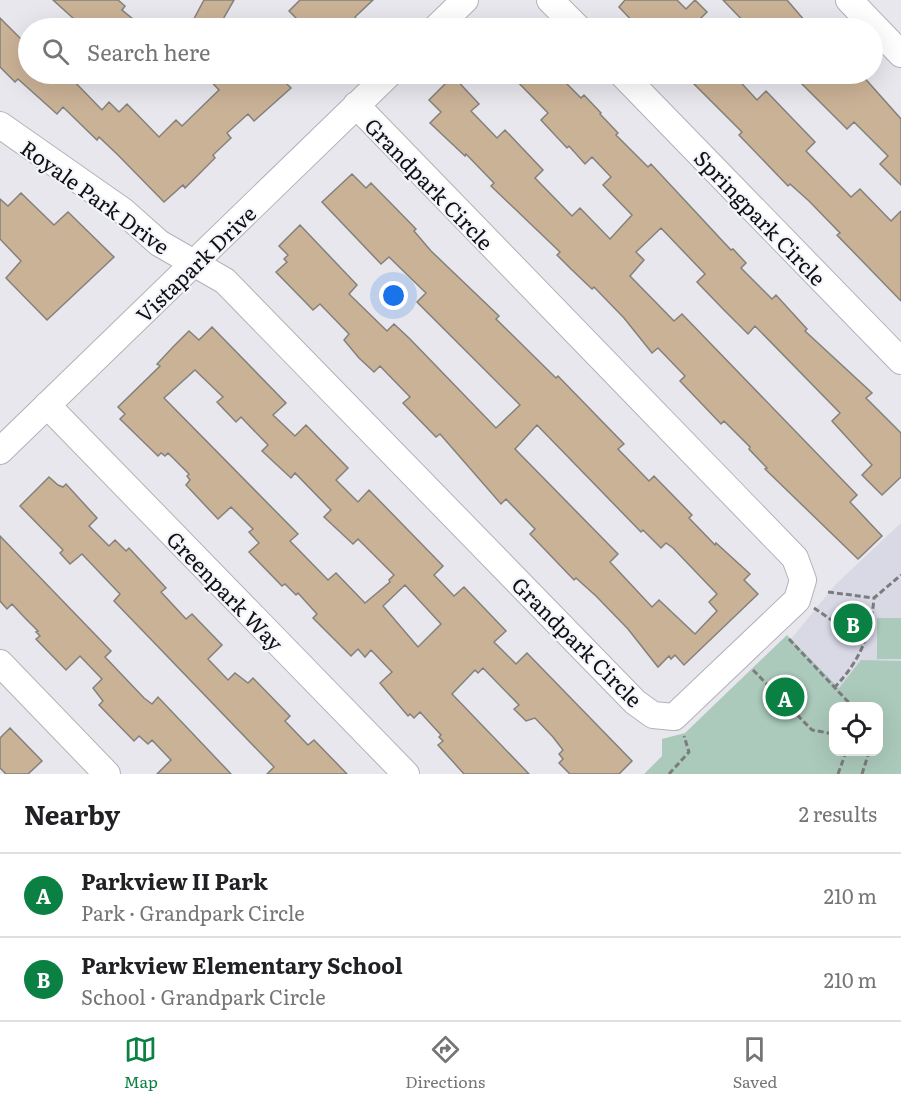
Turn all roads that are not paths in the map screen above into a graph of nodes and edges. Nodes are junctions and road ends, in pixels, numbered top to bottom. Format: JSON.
{"nodes":[{"id":1,"x":465,"y":0,"type":"edge"},
{"id":2,"x":550,"y":0,"type":"edge"},
{"id":3,"x":849,"y":0,"type":"edge"},
{"id":4,"x":446,"y":18,"type":"edge"},
{"id":5,"x":568,"y":18,"type":"edge"},
{"id":6,"x":866,"y":18,"type":"edge"},
{"id":7,"x":883,"y":35,"type":"edge"},
{"id":8,"x":901,"y":54,"type":"edge"},
{"id":9,"x":378,"y":84,"type":"edge"},
{"id":10,"x":632,"y":84,"type":"edge"},
{"id":11,"x":356,"y":105,"type":"junction"},
{"id":12,"x":0,"y":125,"type":"edge"},
{"id":13,"x":195,"y":264,"type":"junction"},
{"id":14,"x":901,"y":361,"type":"edge"},
{"id":15,"x":47,"y":405,"type":"junction"},
{"id":16,"x":0,"y":451,"type":"edge"},
{"id":17,"x":1,"y":666,"type":"edge"},
{"id":18,"x":107,"y":774,"type":"edge"},
{"id":19,"x":406,"y":774,"type":"edge"}],
"edges":[{"from":1,"to":4,"type":"street"},
{"from":2,"to":5,"type":"street"},
{"from":3,"to":6,"type":"street"},
{"from":7,"to":8,"type":"street"},
{"from":9,"to":11,"type":"street","name":"Vistapark Drive"},
{"from":10,"to":14,"type":"street","name":"Springpark Circle"},
{"from":11,"to":13,"type":"street","name":"Vistapark Drive"},
{"from":11,"to":13,"type":"street","name":"Grandpark Circle"},
{"from":12,"to":13,"type":"street","name":"Royale Park Drive"},
{"from":13,"to":15,"type":"street","name":"Vistapark Drive"},
{"from":15,"to":16,"type":"street","name":"Vistapark Drive"},
{"from":15,"to":19,"type":"street","name":"Greenpark Way"},
{"from":17,"to":18,"type":"street"}]}
